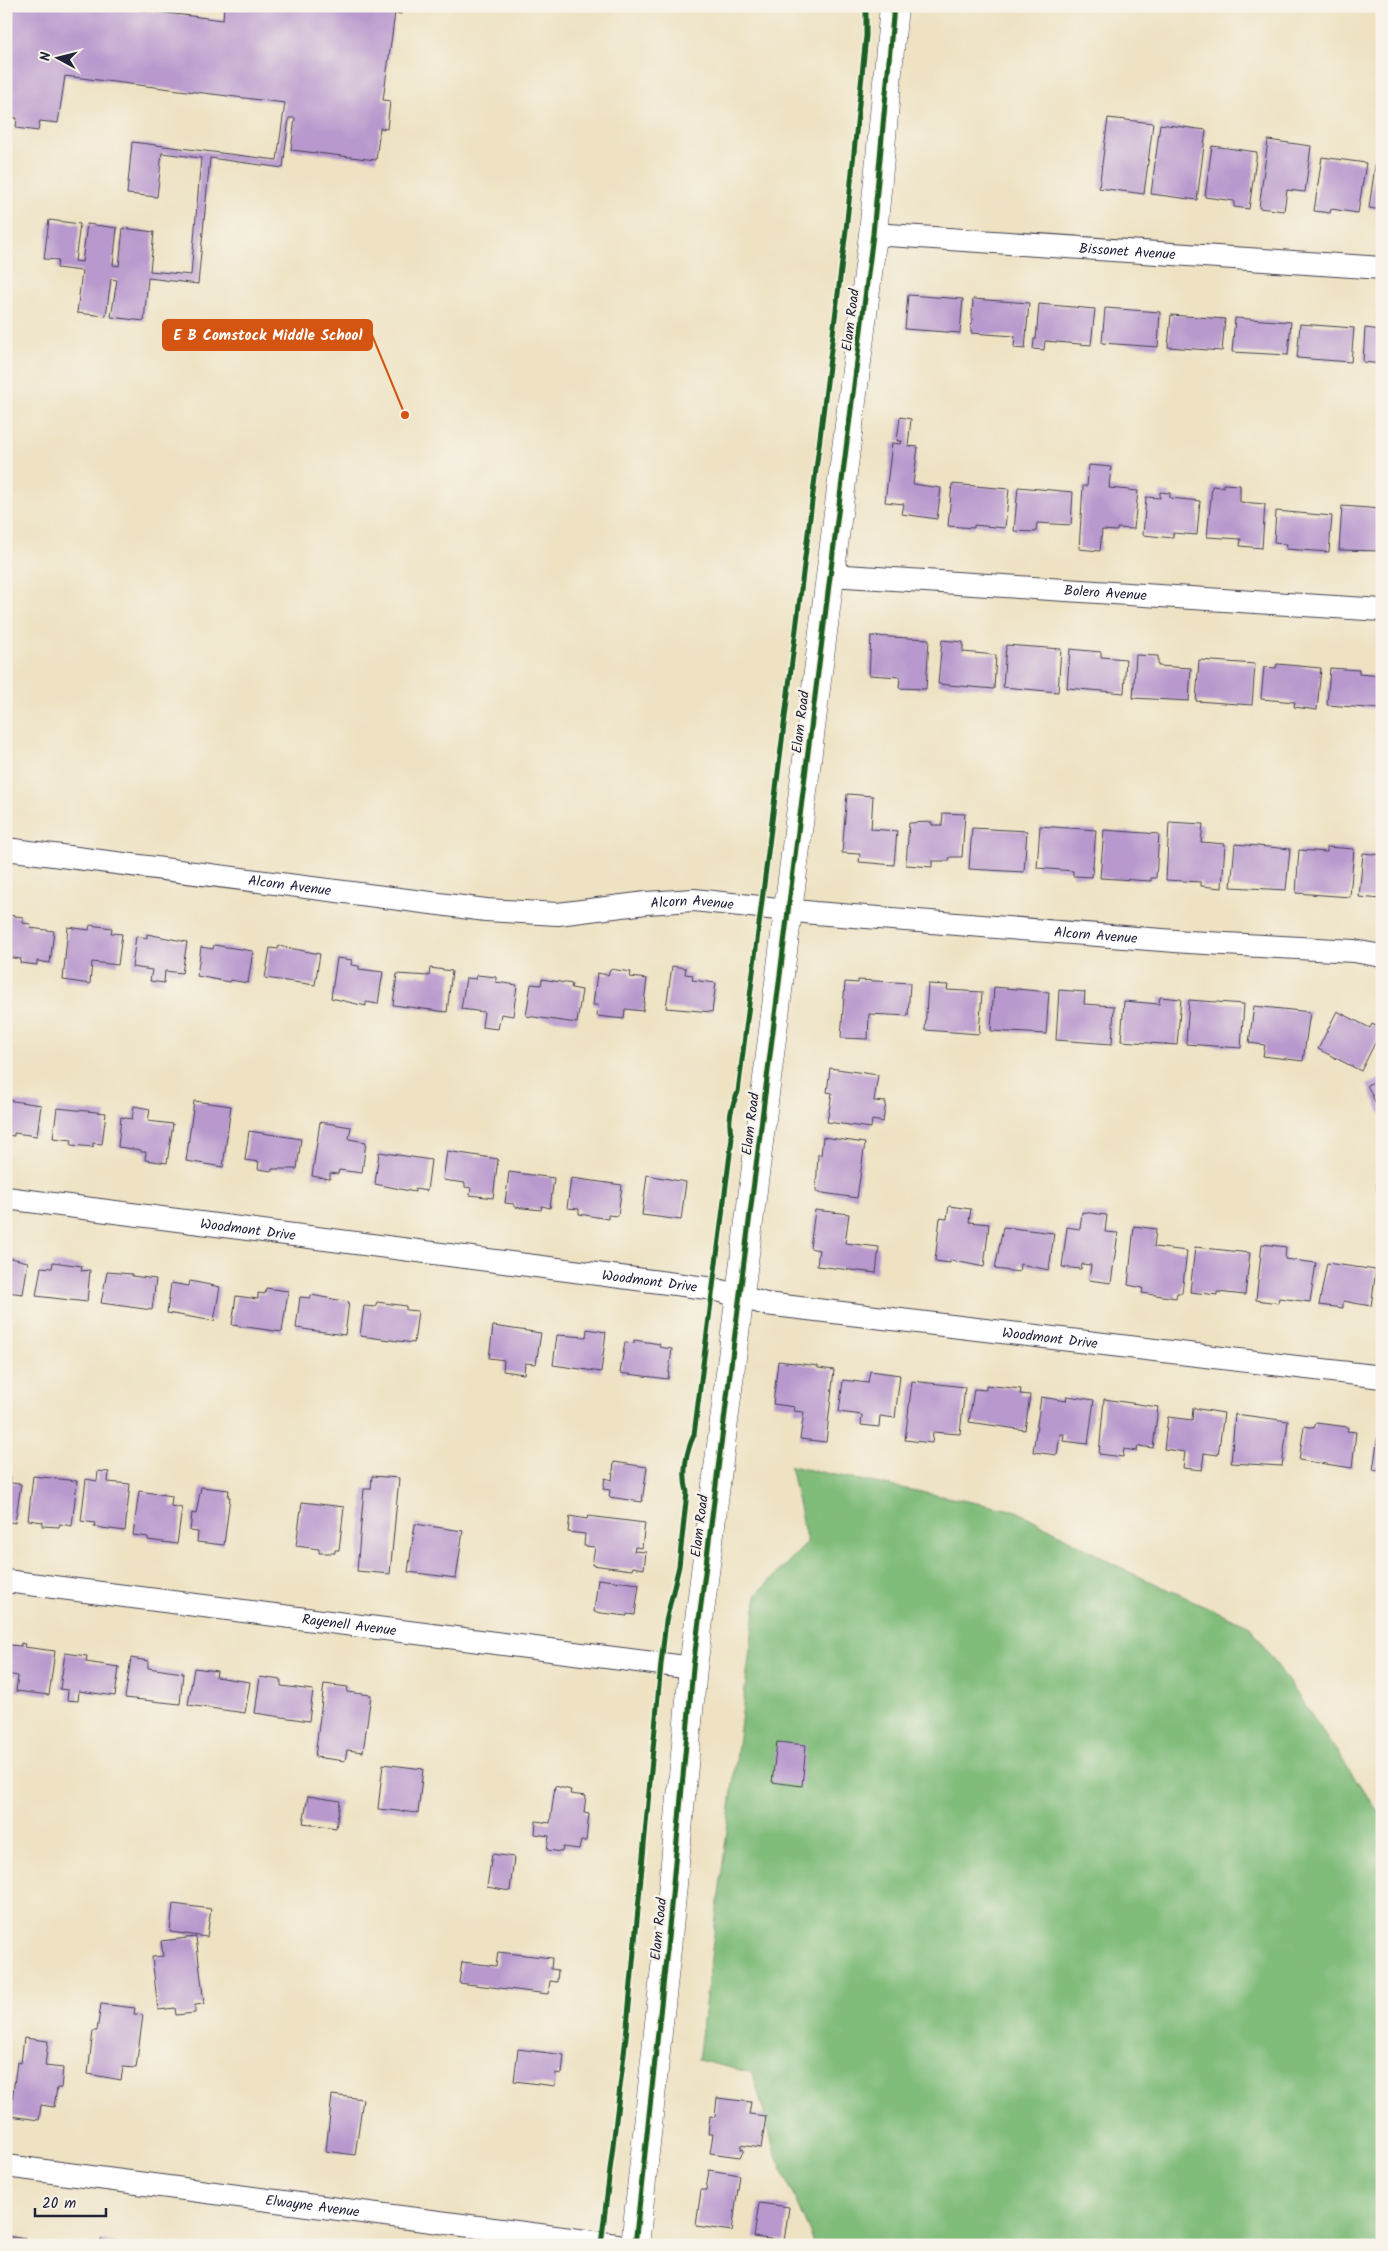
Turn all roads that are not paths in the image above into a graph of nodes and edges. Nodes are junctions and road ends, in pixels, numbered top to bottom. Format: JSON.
{"nodes":[{"id":1,"x":894,"y":6,"type":"edge"},
{"id":2,"x":873,"y":234,"type":"junction"},
{"id":3,"x":1382,"y":268,"type":"edge"},
{"id":4,"x":830,"y":575,"type":"junction"},
{"id":5,"x":1382,"y":610,"type":"edge"},
{"id":6,"x":6,"y":849,"type":"edge"},
{"id":7,"x":788,"y":910,"type":"junction"},
{"id":8,"x":1382,"y":956,"type":"edge"},
{"id":9,"x":6,"y":1198,"type":"edge"},
{"id":10,"x":740,"y":1296,"type":"junction"},
{"id":11,"x":1382,"y":1377,"type":"edge"},
{"id":12,"x":6,"y":1581,"type":"edge"},
{"id":13,"x":694,"y":1668,"type":"junction"},
{"id":14,"x":6,"y":2166,"type":"edge"},
{"id":15,"x":617,"y":2245,"type":"edge"},
{"id":16,"x":635,"y":2245,"type":"edge"}],
"edges":[{"from":1,"to":2,"type":"street","name":"Elam Road"},
{"from":2,"to":3,"type":"street","name":"Bissonet Avenue"},
{"from":2,"to":4,"type":"street","name":"Elam Road"},
{"from":4,"to":5,"type":"street","name":"Bolero Avenue"},
{"from":4,"to":7,"type":"street","name":"Elam Road"},
{"from":6,"to":7,"type":"street","name":"Alcorn Avenue"},
{"from":7,"to":8,"type":"street","name":"Alcorn Avenue"},
{"from":7,"to":10,"type":"street","name":"Elam Road"},
{"from":9,"to":10,"type":"street","name":"Woodmont Drive"},
{"from":10,"to":11,"type":"street","name":"Woodmont Drive"},
{"from":10,"to":13,"type":"street","name":"Elam Road"},
{"from":12,"to":13,"type":"street","name":"Rayenell Avenue"},
{"from":13,"to":16,"type":"street","name":"Elam Road"},
{"from":14,"to":15,"type":"street","name":"Elwayne Avenue"}]}
